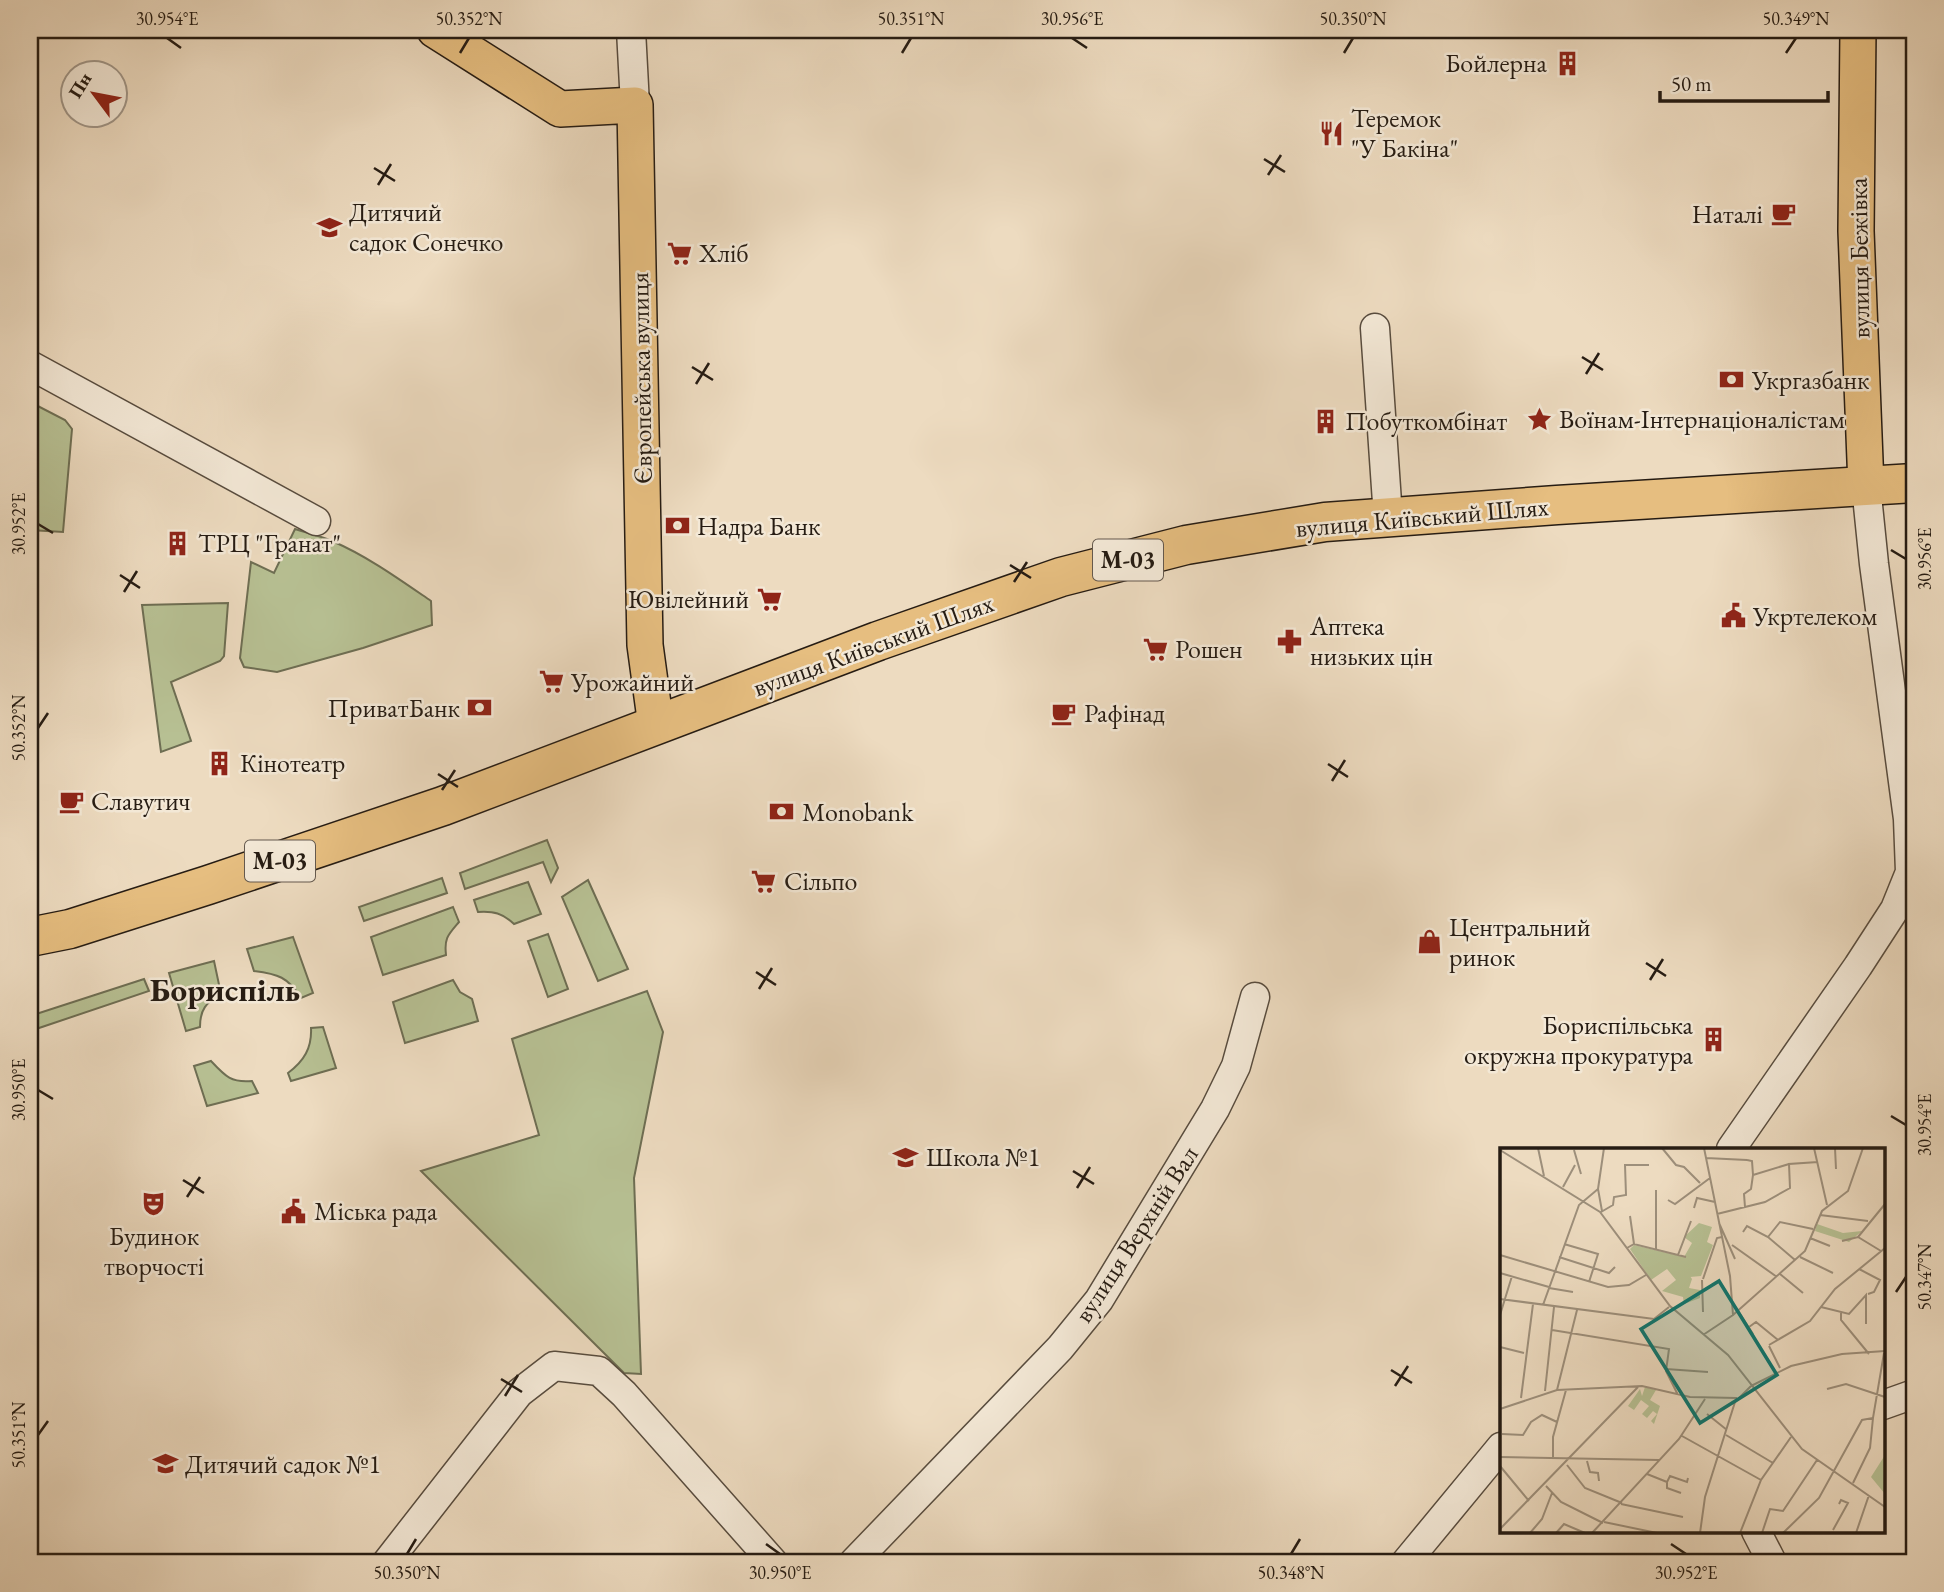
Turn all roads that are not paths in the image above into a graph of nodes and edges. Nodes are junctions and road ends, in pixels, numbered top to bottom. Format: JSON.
{"nodes":[{"id":1,"x":435,"y":30,"type":"edge"},
{"id":2,"x":631,"y":30,"type":"edge"},
{"id":3,"x":1858,"y":30,"type":"edge"},
{"id":4,"x":635,"y":105,"type":"junction"},
{"id":5,"x":1375,"y":328,"type":"dead end"},
{"id":6,"x":30,"y":365,"type":"edge"},
{"id":7,"x":1914,"y":483,"type":"edge"},
{"id":8,"x":1866,"y":486,"type":"junction"},
{"id":9,"x":1388,"y":517,"type":"junction"},
{"id":10,"x":316,"y":521,"type":"dead end"},
{"id":11,"x":656,"y":726,"type":"junction"},
{"id":12,"x":1911,"y":823,"type":"edge"},
{"id":13,"x":30,"y":937,"type":"edge"},
{"id":14,"x":1255,"y":997,"type":"dead end"},
{"id":15,"x":1732,"y":1148,"type":"edge"},
{"id":16,"x":1914,"y":1394,"type":"edge"},
{"id":17,"x":1884,"y":1405,"type":"edge"},
{"id":18,"x":1500,"y":1448,"type":"edge"},
{"id":19,"x":1757,"y":1532,"type":"edge"},
{"id":20,"x":387,"y":1562,"type":"edge"},
{"id":21,"x":773,"y":1562,"type":"edge"},
{"id":22,"x":854,"y":1562,"type":"edge"},
{"id":23,"x":1406,"y":1562,"type":"edge"},
{"id":24,"x":1772,"y":1562,"type":"edge"}],
"edges":[{"from":1,"to":4,"type":"main road"},
{"from":2,"to":4,"type":"street","name":"Європейська вулиця"},
{"from":3,"to":8,"type":"main road","name":"вулиця Бежівка"},
{"from":4,"to":11,"type":"main road","name":"Європейська вулиця"},
{"from":5,"to":9,"type":"street"},
{"from":6,"to":10,"type":"street"},
{"from":7,"to":8,"type":"highway","name":"вулиця Київський Шлях","number":"М-03"},
{"from":8,"to":9,"type":"highway","name":"вулиця Київський Шлях","number":"М-03"},
{"from":8,"to":12,"type":"street"},
{"from":9,"to":11,"type":"highway","name":"вулиця Київський Шлях","number":"М-03"},
{"from":11,"to":13,"type":"highway","name":"вулиця Київський Шлях","number":"М-03"},
{"from":12,"to":15,"type":"street"},
{"from":14,"to":22,"type":"street","name":"вулиця Верхній Вал"},
{"from":16,"to":17,"type":"street"},
{"from":18,"to":23,"type":"street"},
{"from":19,"to":24,"type":"street"},
{"from":20,"to":21,"type":"street"}]}
